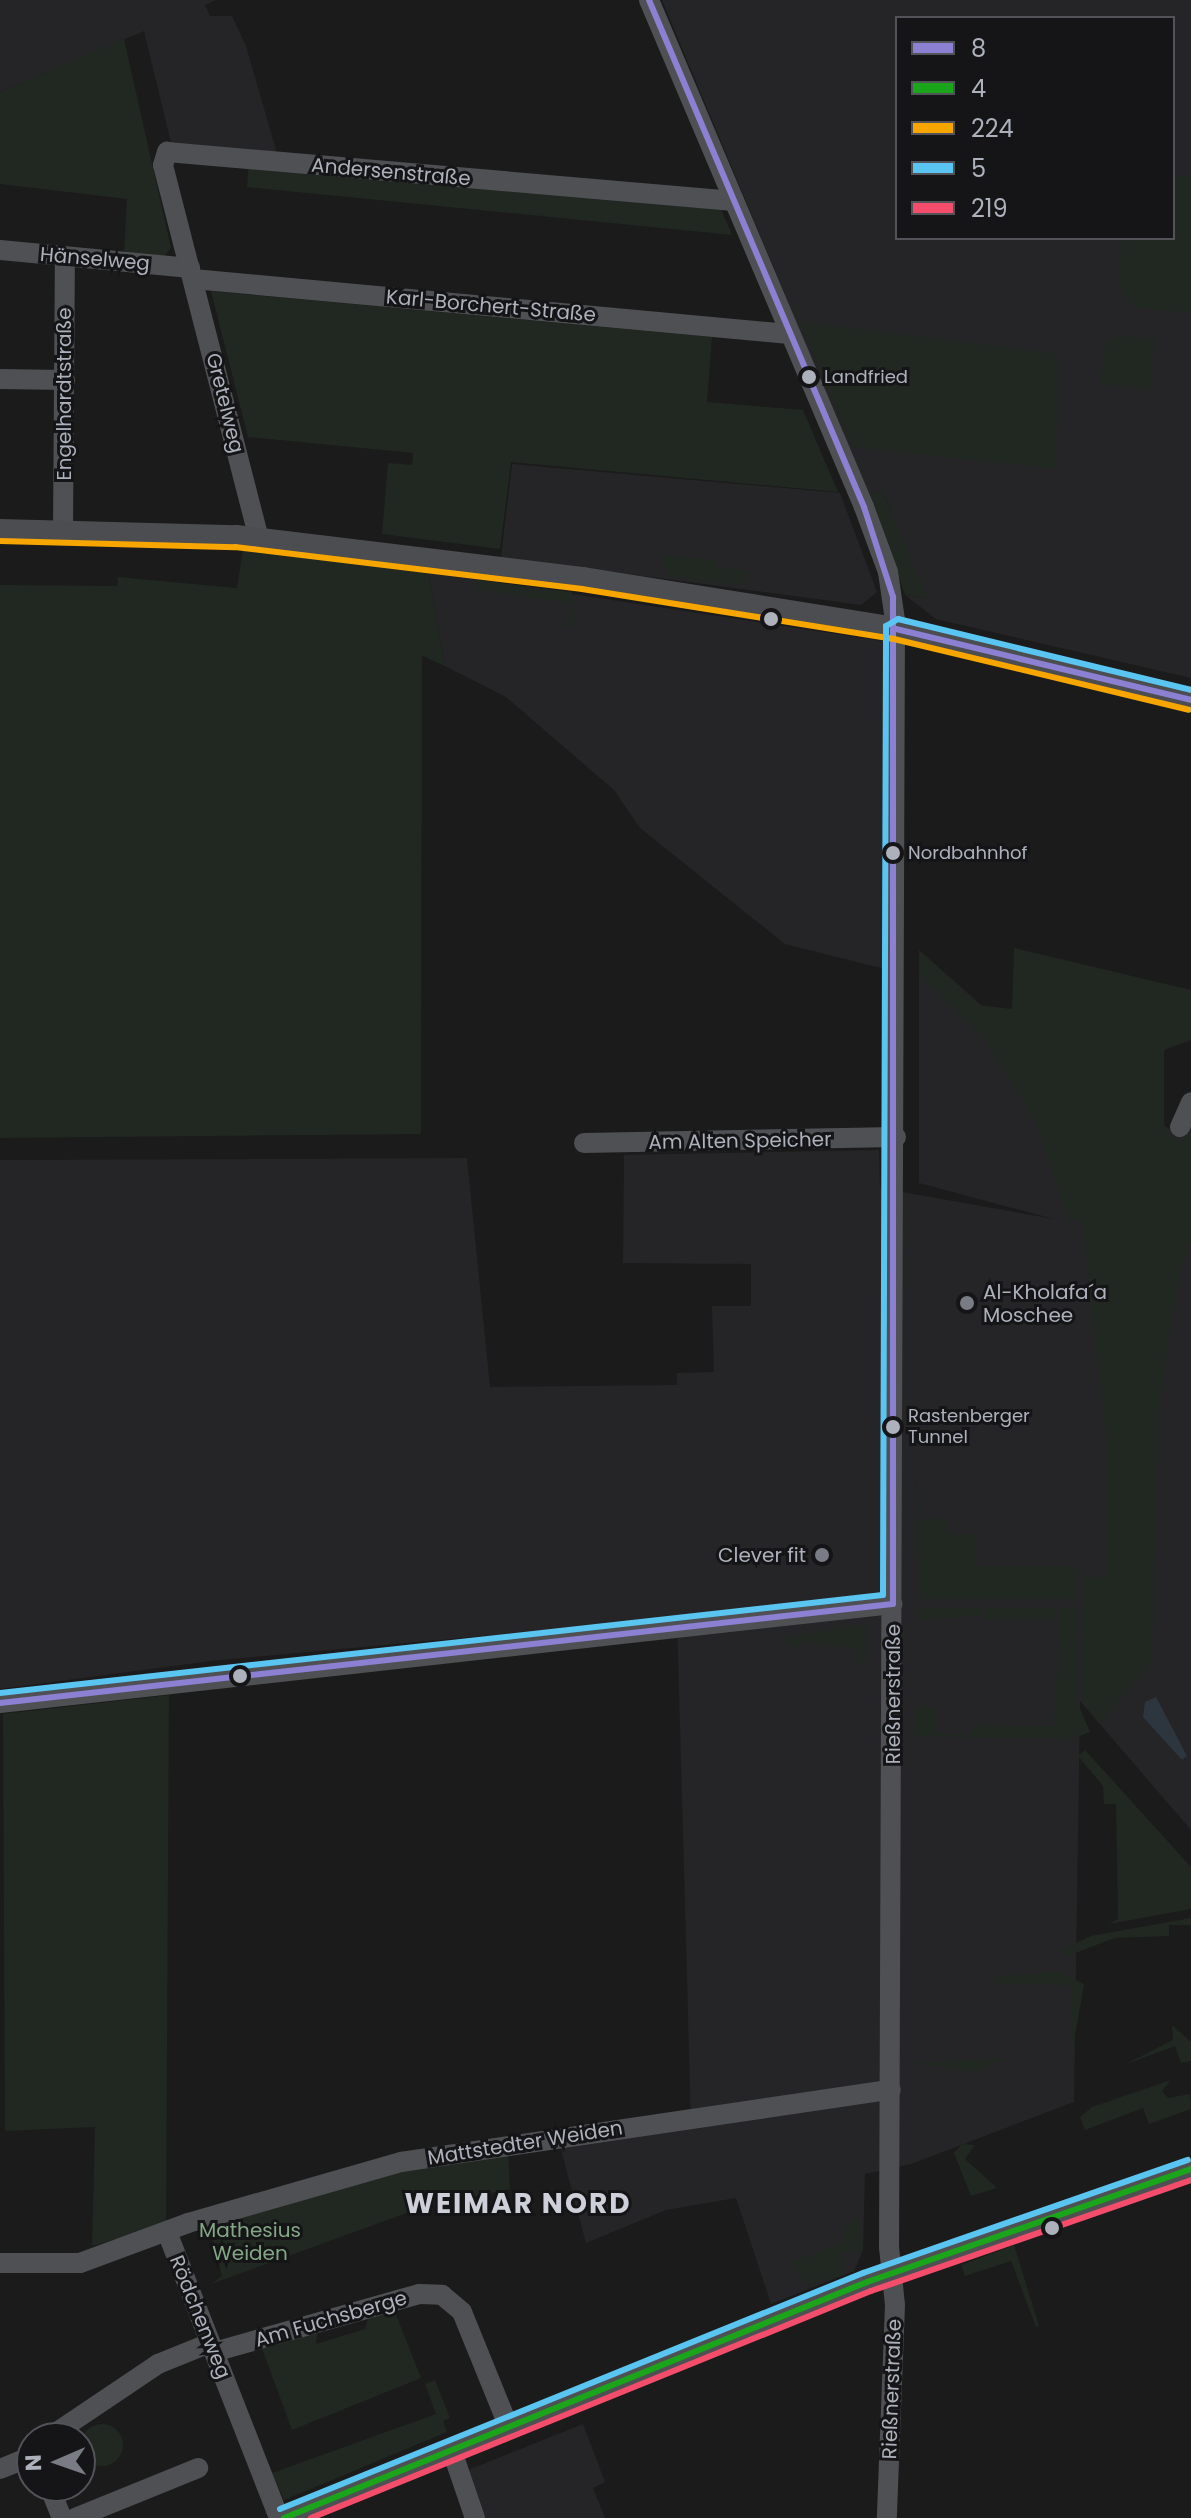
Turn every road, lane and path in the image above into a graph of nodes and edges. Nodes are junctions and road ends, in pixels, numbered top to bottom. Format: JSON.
{"nodes":[{"id":1,"x":649,"y":0,"type":"edge"},
{"id":2,"x":734,"y":201,"type":"junction"},
{"id":3,"x":0,"y":250,"type":"edge"},
{"id":4,"x":65,"y":257,"type":"junction"},
{"id":5,"x":192,"y":274,"type":"junction"},
{"id":6,"x":789,"y":334,"type":"junction"},
{"id":7,"x":0,"y":379,"type":"edge"},
{"id":8,"x":65,"y":380,"type":"junction"},
{"id":9,"x":0,"y":531,"type":"edge"},
{"id":10,"x":63,"y":531,"type":"junction"},
{"id":11,"x":259,"y":539,"type":"junction"},
{"id":12,"x":896,"y":629,"type":"junction"},
{"id":13,"x":1191,"y":700,"type":"edge"},
{"id":14,"x":1191,"y":1102,"type":"edge"},
{"id":15,"x":1180,"y":1127,"type":"dead end"},
{"id":16,"x":896,"y":1137,"type":"junction"},
{"id":17,"x":584,"y":1143,"type":"dead end"},
{"id":18,"x":893,"y":1604,"type":"junction"},
{"id":19,"x":0,"y":1703,"type":"edge"},
{"id":20,"x":891,"y":2090,"type":"junction"},
{"id":21,"x":1191,"y":2169,"type":"edge"},
{"id":22,"x":167,"y":2232,"type":"junction"},
{"id":23,"x":0,"y":2263,"type":"edge"},
{"id":24,"x":892,"y":2274,"type":"junction"},
{"id":25,"x":212,"y":2348,"type":"junction"},
{"id":26,"x":72,"y":2422,"type":"edge"},
{"id":27,"x":509,"y":2428,"type":"junction"},
{"id":28,"x":452,"y":2451,"type":"junction"},
{"id":29,"x":198,"y":2468,"type":"dead end"},
{"id":30,"x":60,"y":2516,"type":"edge"},
{"id":31,"x":281,"y":2518,"type":"edge"},
{"id":32,"x":475,"y":2518,"type":"edge"},
{"id":33,"x":887,"y":2518,"type":"edge"}],
"edges":[{"from":1,"to":2,"type":"street","name":"Rießnerstraße"},
{"from":2,"to":5,"type":"street","name":"Andersenstraße"},
{"from":2,"to":6,"type":"street","name":"Rießnerstraße"},
{"from":3,"to":4,"type":"street","name":"Hänselweg"},
{"from":4,"to":5,"type":"street","name":"Hänselweg"},
{"from":4,"to":8,"type":"street","name":"Engelhardtstraße"},
{"from":5,"to":6,"type":"street","name":"Karl-Borchert-Straße"},
{"from":5,"to":11,"type":"street","name":"Gretelweg"},
{"from":6,"to":12,"type":"street","name":"Rießnerstraße"},
{"from":7,"to":8,"type":"street"},
{"from":8,"to":10,"type":"street","name":"Engelhardtstraße"},
{"from":9,"to":10,"type":"main road"},
{"from":10,"to":11,"type":"main road"},
{"from":11,"to":12,"type":"main road"},
{"from":12,"to":13,"type":"main road"},
{"from":12,"to":16,"type":"street","name":"Rießnerstraße"},
{"from":14,"to":15,"type":"street"},
{"from":16,"to":17,"type":"street","name":"Am Alten Speicher"},
{"from":16,"to":18,"type":"street","name":"Rießnerstraße"},
{"from":18,"to":19,"type":"street"},
{"from":18,"to":20,"type":"street","name":"Rießnerstraße"},
{"from":20,"to":22,"type":"street","name":"Mattstedter Weiden"},
{"from":20,"to":24,"type":"street","name":"Rießnerstraße"},
{"from":21,"to":24,"type":"street"},
{"from":22,"to":23,"type":"street","name":"Rödchenweg"},
{"from":22,"to":25,"type":"street","name":"Rödchenweg"},
{"from":24,"to":27,"type":"street"},
{"from":24,"to":33,"type":"street","name":"Rießnerstraße"},
{"from":25,"to":26,"type":"street","name":"Am Fuchsberge"},
{"from":25,"to":27,"type":"street","name":"Am Fuchsberge"},
{"from":25,"to":31,"type":"street","name":"Rödchenweg"},
{"from":27,"to":28,"type":"street"},
{"from":28,"to":31,"type":"street"},
{"from":28,"to":32,"type":"street"},
{"from":29,"to":30,"type":"street"}]}
